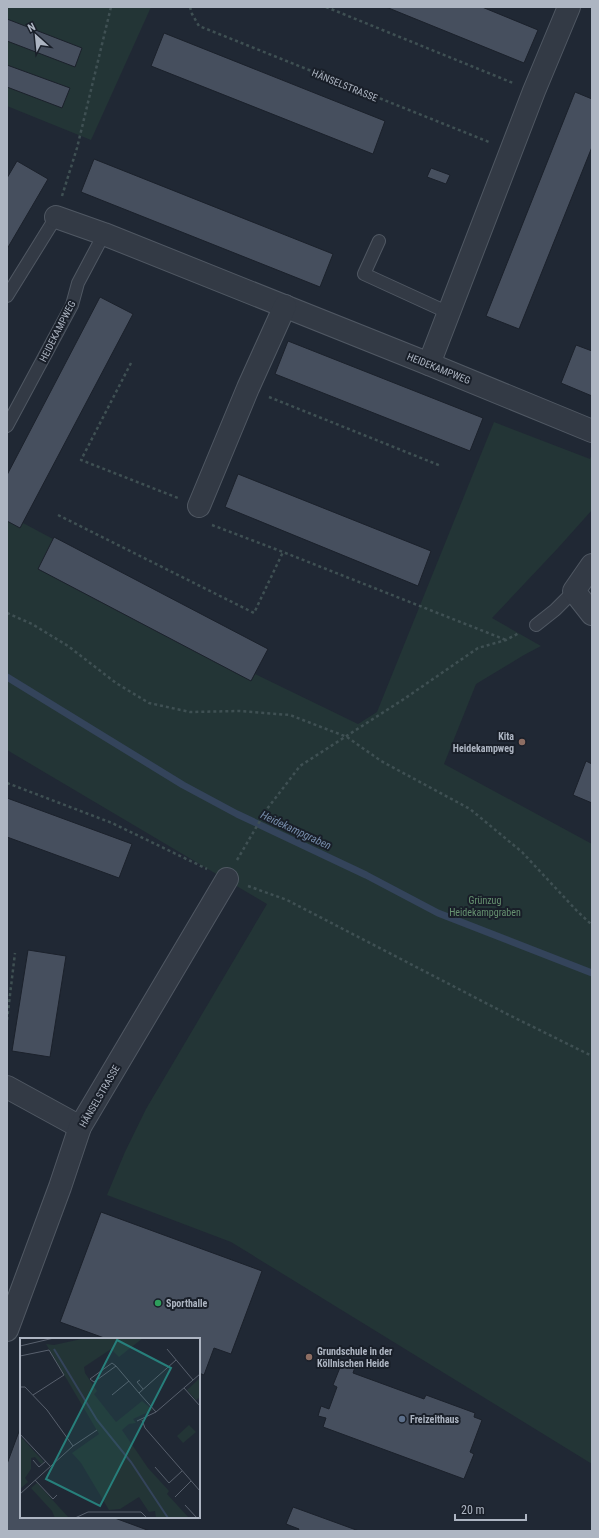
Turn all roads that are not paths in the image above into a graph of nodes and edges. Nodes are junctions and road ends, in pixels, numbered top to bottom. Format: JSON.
{"nodes":[{"id":1,"x":569,"y":7,"type":"edge"},
{"id":2,"x":56,"y":217,"type":"joint"},
{"id":3,"x":104,"y":234,"type":"junction"},
{"id":4,"x":379,"y":241,"type":"dead end"},
{"id":5,"x":7,"y":296,"type":"edge"},
{"id":6,"x":284,"y":306,"type":"junction"},
{"id":7,"x":449,"y":313,"type":"junction"},
{"id":8,"x":429,"y":364,"type":"junction"},
{"id":9,"x":7,"y":426,"type":"edge"},
{"id":10,"x":592,"y":431,"type":"edge"},
{"id":11,"x":199,"y":506,"type":"road end"},
{"id":12,"x":592,"y":565,"type":"edge"},
{"id":13,"x":574,"y":591,"type":"junction"},
{"id":14,"x":592,"y":614,"type":"edge"},
{"id":15,"x":536,"y":625,"type":"road end"},
{"id":16,"x":232,"y":870,"type":"road end"},
{"id":17,"x":7,"y":1087,"type":"edge"},
{"id":18,"x":80,"y":1127,"type":"junction"},
{"id":19,"x":7,"y":1330,"type":"edge"}],
"edges":[{"from":1,"to":7,"type":"street"},
{"from":2,"to":3,"type":"street","name":"HEIDEKAMPWEG"},
{"from":2,"to":5,"type":"lane"},
{"from":3,"to":6,"type":"street","name":"HEIDEKAMPWEG"},
{"from":3,"to":9,"type":"lane","name":"HEIDEKAMPWEG"},
{"from":4,"to":7,"type":"lane"},
{"from":6,"to":8,"type":"street","name":"HEIDEKAMPWEG"},
{"from":6,"to":11,"type":"street"},
{"from":7,"to":8,"type":"street"},
{"from":8,"to":10,"type":"street","name":"HEIDEKAMPWEG"},
{"from":12,"to":13,"type":"street"},
{"from":13,"to":14,"type":"street"},
{"from":13,"to":15,"type":"lane"},
{"from":16,"to":18,"type":"street","name":"HÄNSELSTRASSE"},
{"from":17,"to":18,"type":"street"},
{"from":18,"to":19,"type":"street","name":"HÄNSELSTRASSE"}]}
